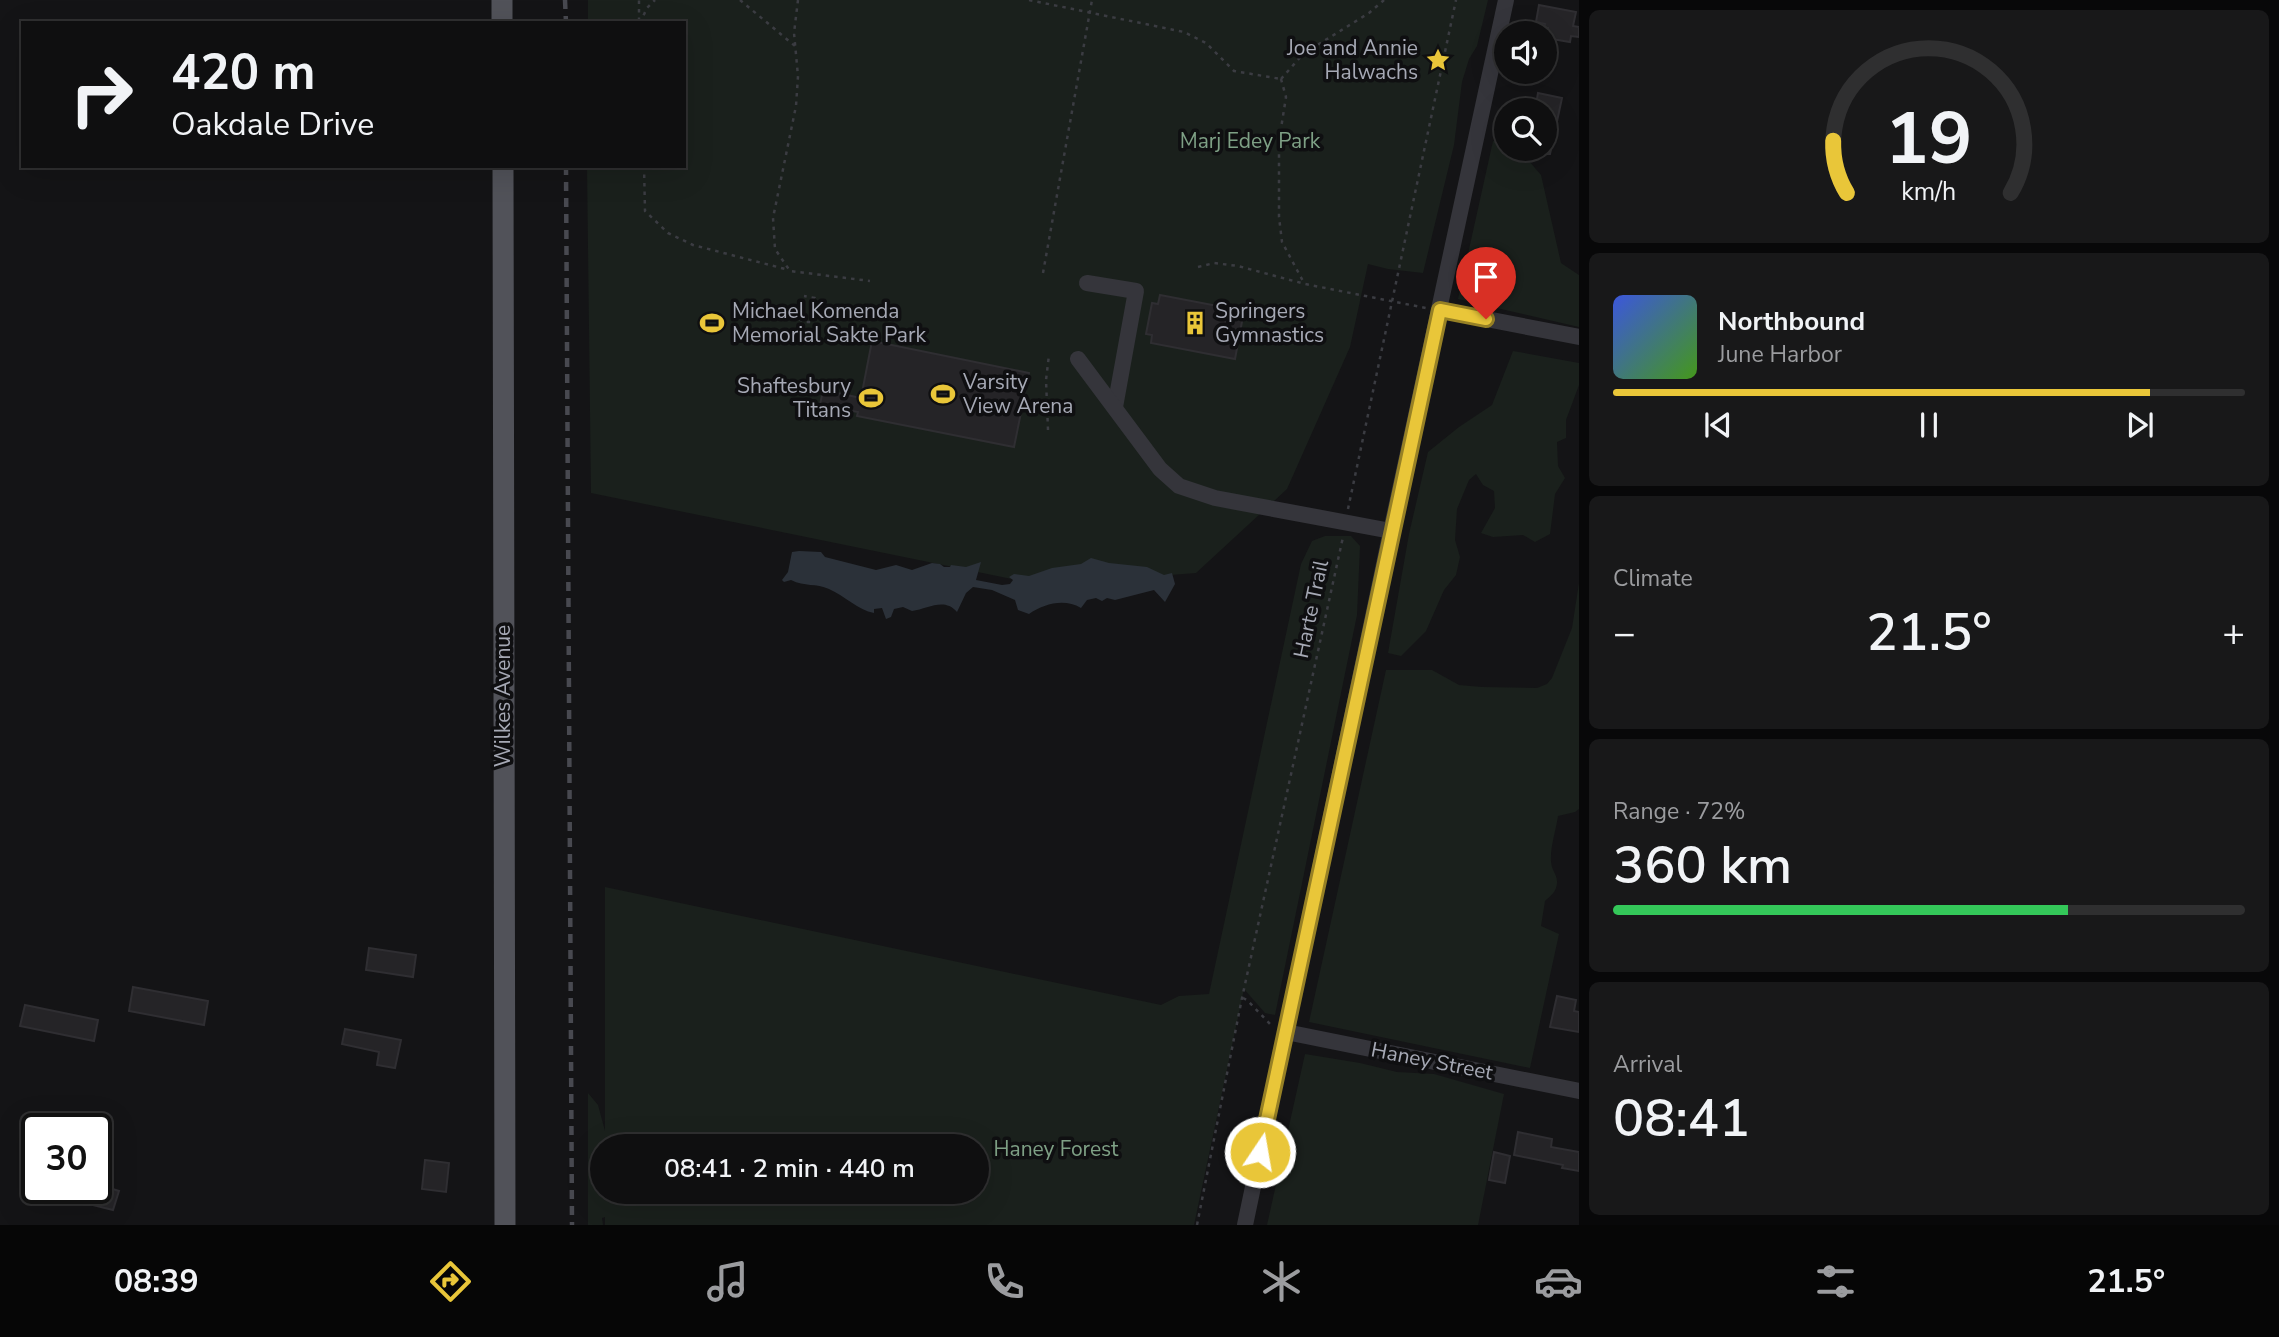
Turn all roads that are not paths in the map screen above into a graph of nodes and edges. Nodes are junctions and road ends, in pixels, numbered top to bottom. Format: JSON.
{"nodes":[{"id":1,"x":502,"y":0,"type":"edge"},
{"id":2,"x":1506,"y":0,"type":"edge"},
{"id":3,"x":502,"y":21,"type":"edge"},
{"id":4,"x":502,"y":168,"type":"edge"},
{"id":5,"x":1087,"y":283,"type":"dead end"},
{"id":6,"x":1440,"y":310,"type":"junction"},
{"id":7,"x":1579,"y":337,"type":"edge"},
{"id":8,"x":1078,"y":359,"type":"dead end"},
{"id":9,"x":1115,"y":407,"type":"junction"},
{"id":10,"x":1391,"y":531,"type":"junction"},
{"id":11,"x":1286,"y":1032,"type":"junction"},
{"id":12,"x":1579,"y":1091,"type":"edge"},
{"id":13,"x":505,"y":1225,"type":"edge"},
{"id":14,"x":1245,"y":1225,"type":"edge"}],
"edges":[{"from":1,"to":3,"type":"main road"},
{"from":2,"to":6,"type":"street"},
{"from":4,"to":13,"type":"main road","name":"Wilkes Avenue"},
{"from":5,"to":9,"type":"street"},
{"from":6,"to":7,"type":"street"},
{"from":6,"to":10,"type":"street"},
{"from":8,"to":9,"type":"street"},
{"from":9,"to":10,"type":"street"},
{"from":10,"to":11,"type":"street"},
{"from":11,"to":12,"type":"street","name":"Haney Street"},
{"from":11,"to":14,"type":"street"}]}
